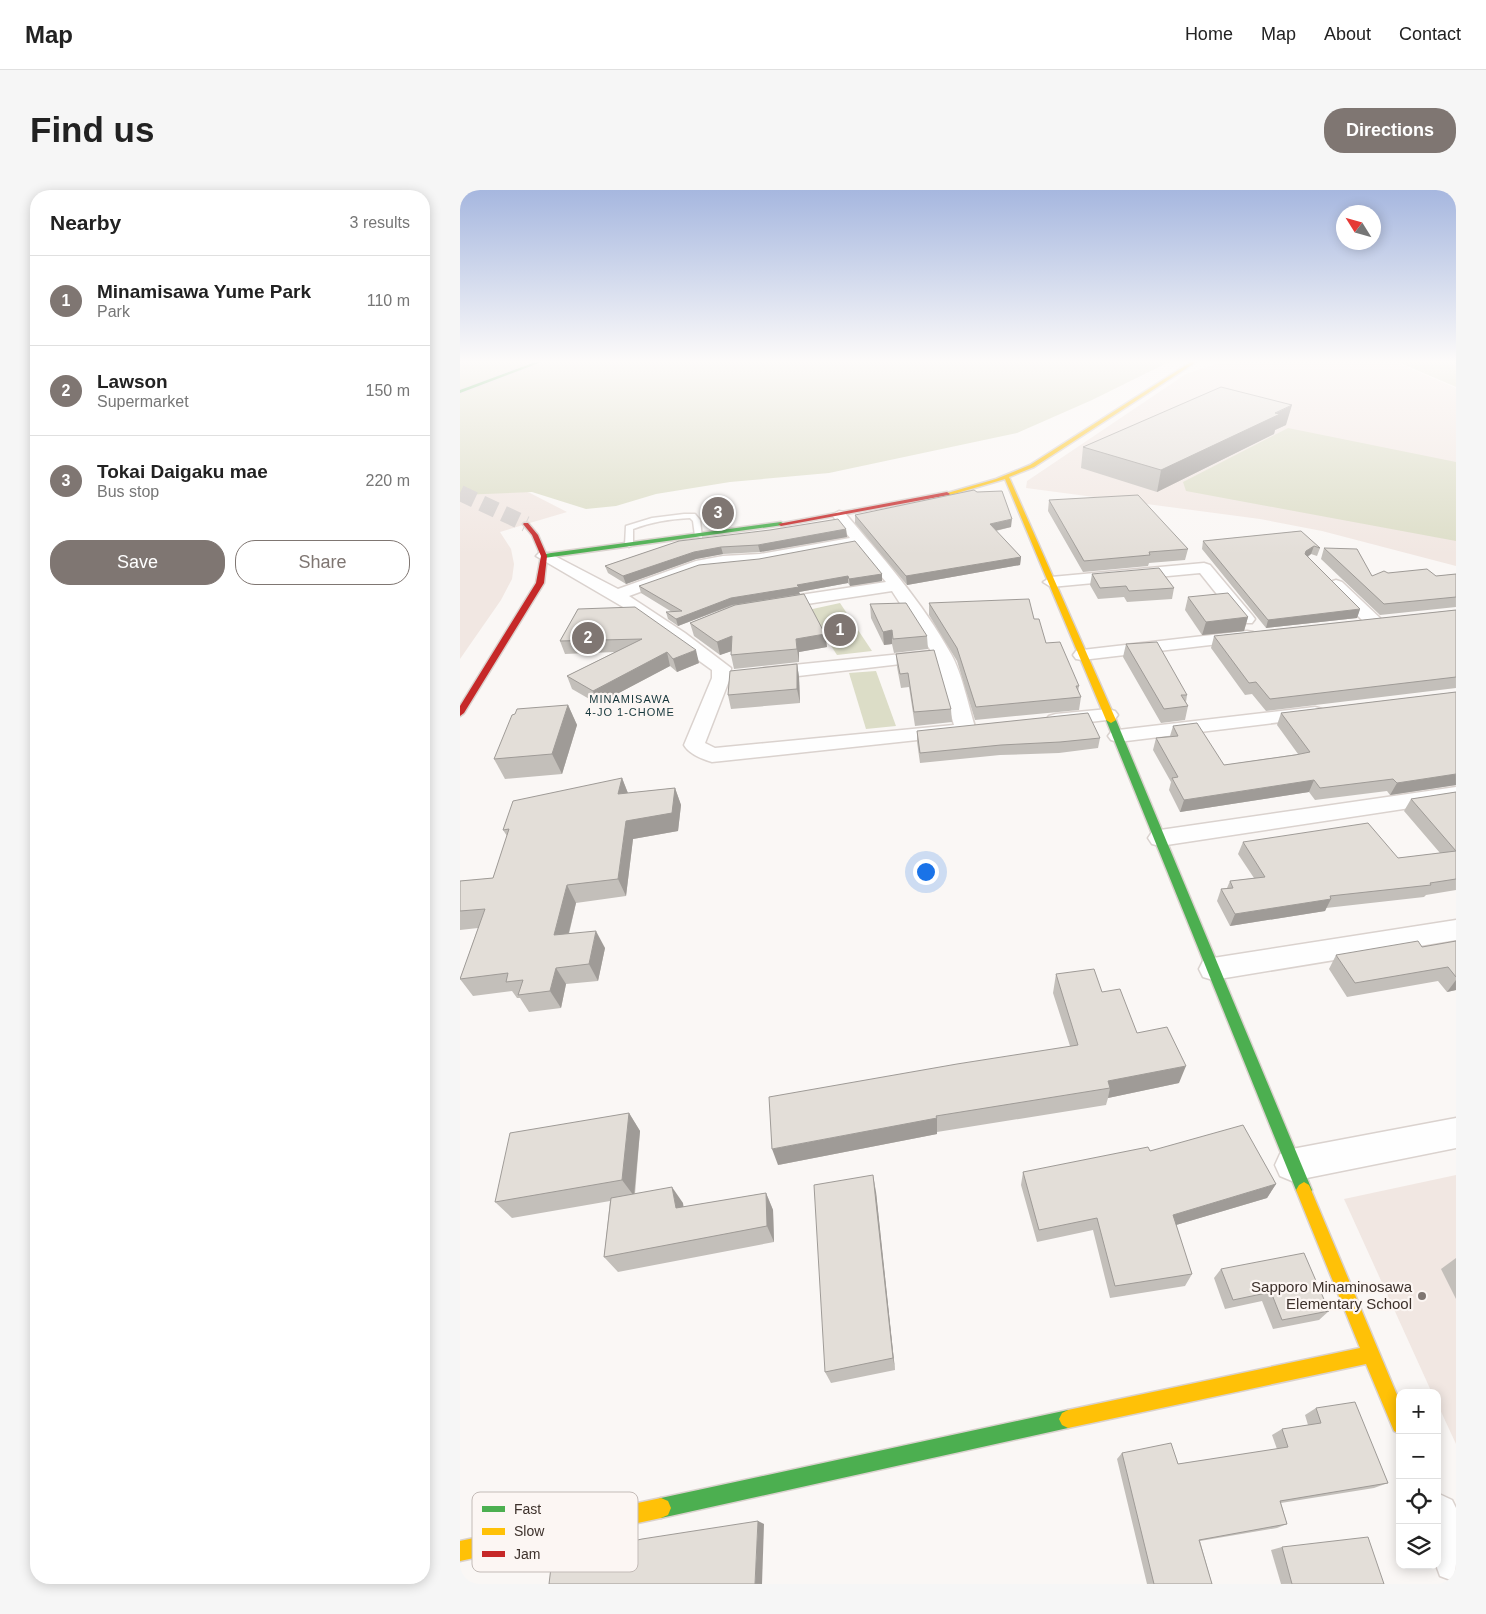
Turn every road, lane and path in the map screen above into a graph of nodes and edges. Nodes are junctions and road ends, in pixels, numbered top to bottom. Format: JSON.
{"nodes":[{"id":1,"x":1096,"y":425,"type":"edge"},
{"id":2,"x":1007,"y":478,"type":"junction"},
{"id":3,"x":839,"y":515,"type":"junction"},
{"id":4,"x":526,"y":524,"type":"tunnel mouth"},
{"id":5,"x":699,"y":536,"type":"junction"},
{"id":6,"x":862,"y":540,"type":"junction"},
{"id":7,"x":629,"y":545,"type":"junction"},
{"id":8,"x":544,"y":556,"type":"junction"},
{"id":9,"x":1326,"y":575,"type":"edge"},
{"id":10,"x":1051,"y":582,"type":"junction"},
{"id":11,"x":897,"y":585,"type":"junction"},
{"id":12,"x":617,"y":595,"type":"junction"},
{"id":13,"x":760,"y":607,"type":"edge"},
{"id":14,"x":1392,"y":620,"type":"edge"},
{"id":15,"x":1374,"y":622,"type":"junction"},
{"id":16,"x":1354,"y":624,"type":"edge"},
{"id":17,"x":943,"y":655,"type":"junction"},
{"id":18,"x":1082,"y":655,"type":"junction"},
{"id":19,"x":721,"y":678,"type":"junction"},
{"id":20,"x":1330,"y":711,"type":"edge"},
{"id":21,"x":460,"y":713,"type":"edge"},
{"id":22,"x":1108,"y":715,"type":"junction"},
{"id":23,"x":1042,"y":722,"type":"edge"},
{"id":24,"x":1118,"y":736,"type":"junction"},
{"id":25,"x":1456,"y":794,"type":"edge"},
{"id":26,"x":1160,"y":838,"type":"junction"},
{"id":27,"x":1456,"y":930,"type":"edge"},
{"id":28,"x":1213,"y":969,"type":"junction"},
{"id":29,"x":1456,"y":1133,"type":"edge"},
{"id":30,"x":1292,"y":1165,"type":"junction"},
{"id":31,"x":1370,"y":1354,"type":"junction"},
{"id":32,"x":1396,"y":1416,"type":"edge"},
{"id":33,"x":638,"y":1512,"type":"edge"},
{"id":34,"x":1441,"y":1524,"type":"edge"},
{"id":35,"x":1456,"y":1560,"type":"edge"}],
"edges":[{"from":1,"to":2,"type":"street"},
{"from":2,"to":3,"type":"street"},
{"from":2,"to":10,"type":"street"},
{"from":3,"to":5,"type":"street"},
{"from":3,"to":6,"type":"street"},
{"from":4,"to":8,"type":"street"},
{"from":5,"to":7,"type":"street"},
{"from":5,"to":7,"type":"lane"},
{"from":6,"to":11,"type":"street"},
{"from":6,"to":12,"type":"street"},
{"from":7,"to":8,"type":"street"},
{"from":8,"to":12,"type":"street"},
{"from":8,"to":21,"type":"street"},
{"from":9,"to":15,"type":"street"},
{"from":10,"to":18,"type":"street"},
{"from":10,"to":18,"type":"street"},
{"from":11,"to":13,"type":"street"},
{"from":11,"to":17,"type":"street"},
{"from":12,"to":19,"type":"street"},
{"from":14,"to":15,"type":"street"},
{"from":15,"to":16,"type":"street"},
{"from":17,"to":19,"type":"street"},
{"from":17,"to":19,"type":"street"},
{"from":18,"to":22,"type":"street"},
{"from":20,"to":24,"type":"street"},
{"from":22,"to":23,"type":"street"},
{"from":22,"to":24,"type":"street"},
{"from":24,"to":26,"type":"street"},
{"from":25,"to":26,"type":"street"},
{"from":26,"to":28,"type":"street"},
{"from":27,"to":28,"type":"street"},
{"from":28,"to":30,"type":"street"},
{"from":29,"to":30,"type":"street"},
{"from":30,"to":31,"type":"street"},
{"from":31,"to":32,"type":"street"},
{"from":31,"to":33,"type":"street"},
{"from":34,"to":35,"type":"street"}]}
